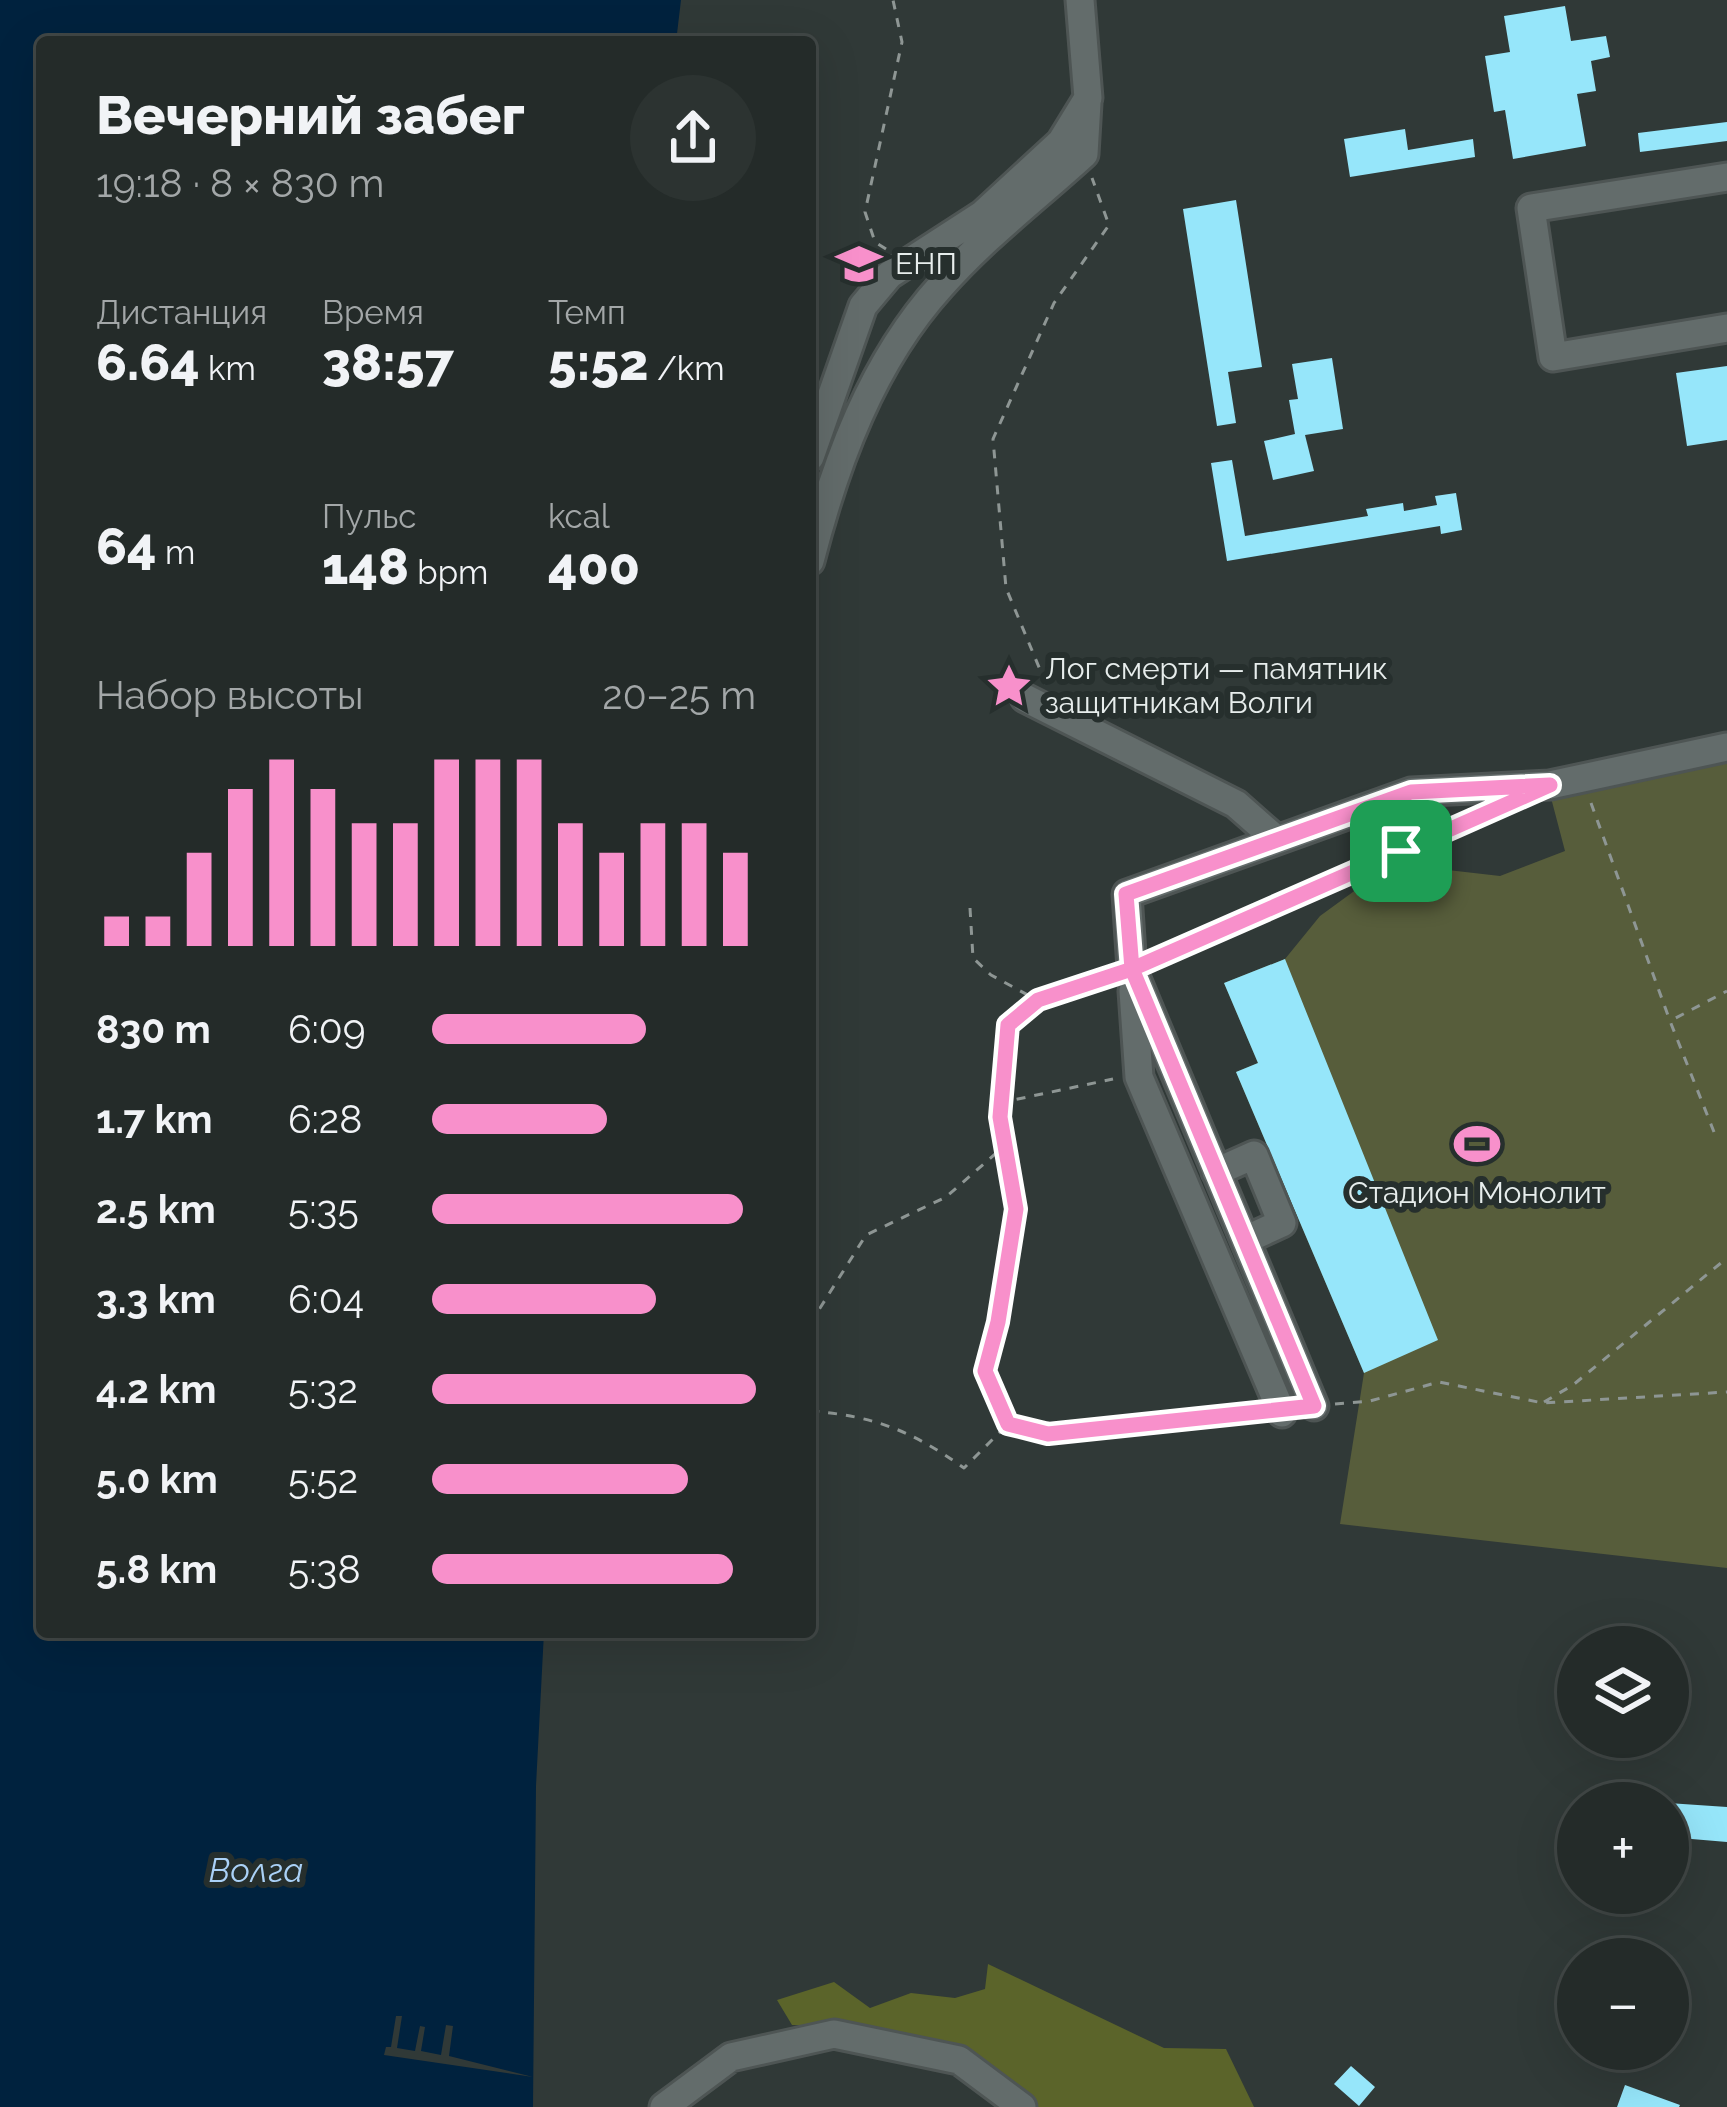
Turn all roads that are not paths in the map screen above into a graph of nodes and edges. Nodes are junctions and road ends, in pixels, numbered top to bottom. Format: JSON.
{"nodes":[{"id":1,"x":1080,"y":0,"type":"edge"},
{"id":2,"x":1088,"y":98,"type":"junction"},
{"id":3,"x":1727,"y":177,"type":"edge"},
{"id":4,"x":1727,"y":328,"type":"edge"},
{"id":5,"x":816,"y":440,"type":"edge"},
{"id":6,"x":816,"y":539,"type":"edge"},
{"id":7,"x":1025,"y":698,"type":"dead end"},
{"id":8,"x":1727,"y":747,"type":"edge"},
{"id":9,"x":1277,"y":840,"type":"junction"},
{"id":10,"x":1132,"y":969,"type":"junction"},
{"id":11,"x":1171,"y":1062,"type":"junction"},
{"id":12,"x":1139,"y":1077,"type":"junction"},
{"id":13,"x":1216,"y":1172,"type":"junction"},
{"id":14,"x":1268,"y":1190,"type":"junction"},
{"id":15,"x":1231,"y":1206,"type":"junction"},
{"id":16,"x":1245,"y":1240,"type":"junction"},
{"id":17,"x":1314,"y":1406,"type":"road end"},
{"id":18,"x":1282,"y":1413,"type":"road end"},
{"id":19,"x":664,"y":2107,"type":"edge"},
{"id":20,"x":1022,"y":2107,"type":"edge"}],
"edges":[{"from":1,"to":2,"type":"street"},
{"from":2,"to":5,"type":"street"},
{"from":2,"to":6,"type":"street"},
{"from":3,"to":4,"type":"street"},
{"from":7,"to":9,"type":"street"},
{"from":8,"to":9,"type":"street"},
{"from":9,"to":10,"type":"street"},
{"from":10,"to":11,"type":"street"},
{"from":10,"to":12,"type":"street"},
{"from":11,"to":12,"type":"street"},
{"from":11,"to":13,"type":"street"},
{"from":12,"to":18,"type":"street"},
{"from":13,"to":14,"type":"street"},
{"from":13,"to":15,"type":"street"},
{"from":14,"to":15,"type":"street"},
{"from":14,"to":16,"type":"street"},
{"from":15,"to":16,"type":"street"},
{"from":16,"to":17,"type":"street"},
{"from":19,"to":20,"type":"street"}]}
